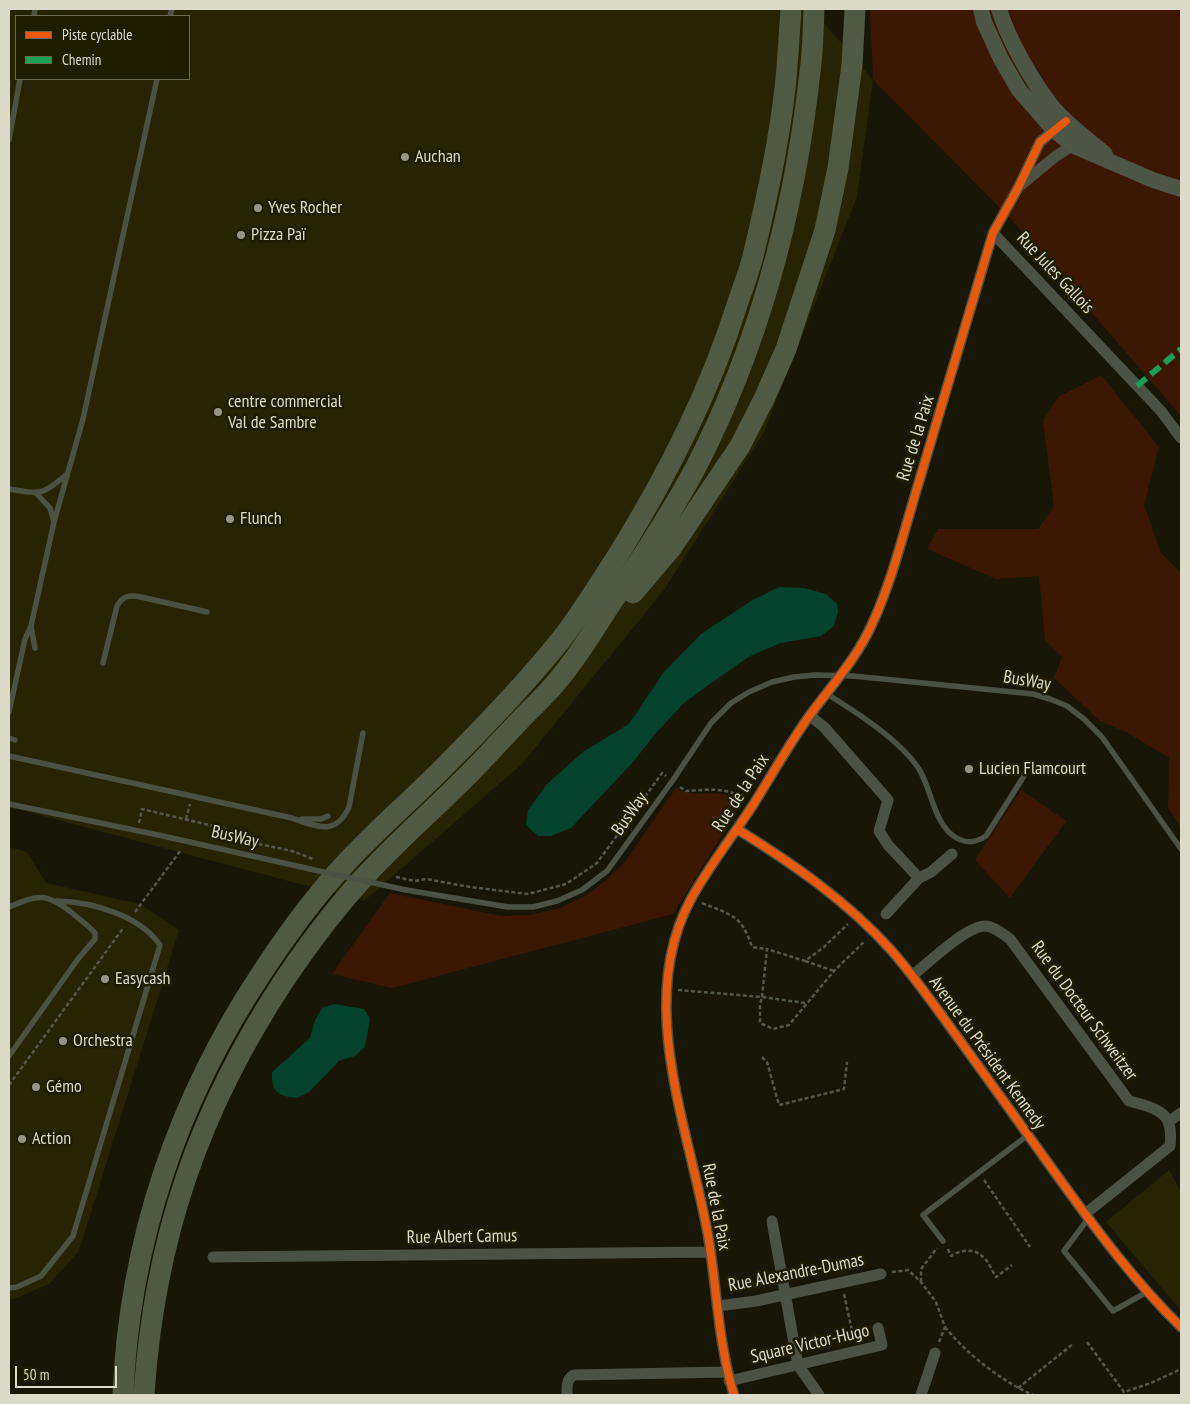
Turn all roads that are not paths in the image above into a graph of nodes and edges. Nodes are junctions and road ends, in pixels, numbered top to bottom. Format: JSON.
{"nodes":[{"id":1,"x":791,"y":9,"type":"edge"},
{"id":2,"x":814,"y":9,"type":"edge"},
{"id":3,"x":855,"y":9,"type":"edge"},
{"id":4,"x":981,"y":9,"type":"edge"},
{"id":5,"x":999,"y":9,"type":"edge"},
{"id":6,"x":20,"y":80,"type":"edge"},
{"id":7,"x":157,"y":80,"type":"edge"},
{"id":8,"x":1060,"y":126,"type":"junction"},
{"id":9,"x":9,"y":138,"type":"edge"},
{"id":10,"x":1079,"y":141,"type":"junction"},
{"id":11,"x":1018,"y":188,"type":"junction"},
{"id":12,"x":1181,"y":189,"type":"edge"},
{"id":13,"x":993,"y":233,"type":"junction"},
{"id":14,"x":1181,"y":438,"type":"edge"},
{"id":15,"x":67,"y":474,"type":"junction"},
{"id":16,"x":9,"y":489,"type":"edge"},
{"id":17,"x":37,"y":494,"type":"junction"},
{"id":18,"x":54,"y":522,"type":"junction"},
{"id":19,"x":207,"y":612,"type":"dead end"},
{"id":20,"x":31,"y":626,"type":"junction"},
{"id":21,"x":35,"y":648,"type":"dead end"},
{"id":22,"x":103,"y":663,"type":"dead end"},
{"id":23,"x":563,"y":675,"type":"junction"},
{"id":24,"x":840,"y":677,"type":"junction"},
{"id":25,"x":827,"y":694,"type":"junction"},
{"id":26,"x":9,"y":712,"type":"edge"},
{"id":27,"x":810,"y":716,"type":"junction"},
{"id":28,"x":363,"y":733,"type":"dead end"},
{"id":29,"x":9,"y":756,"type":"edge"},
{"id":30,"x":1024,"y":776,"type":"dead end"},
{"id":31,"x":9,"y":804,"type":"edge"},
{"id":32,"x":328,"y":816,"type":"dead end"},
{"id":33,"x":292,"y":818,"type":"junction"},
{"id":34,"x":736,"y":829,"type":"junction"},
{"id":35,"x":1181,"y":849,"type":"edge"},
{"id":36,"x":952,"y":854,"type":"dead end"},
{"id":37,"x":919,"y":878,"type":"junction"},
{"id":38,"x":57,"y":901,"type":"junction"},
{"id":39,"x":9,"y":907,"type":"edge"},
{"id":40,"x":886,"y":914,"type":"dead end"},
{"id":41,"x":912,"y":976,"type":"junction"},
{"id":42,"x":9,"y":1056,"type":"edge"},
{"id":43,"x":1181,"y":1113,"type":"edge"},
{"id":44,"x":1168,"y":1122,"type":"junction"},
{"id":45,"x":1028,"y":1135,"type":"junction"},
{"id":46,"x":1087,"y":1216,"type":"junction"},
{"id":47,"x":772,"y":1221,"type":"dead end"},
{"id":48,"x":944,"y":1241,"type":"road end"},
{"id":49,"x":710,"y":1252,"type":"junction"},
{"id":50,"x":213,"y":1257,"type":"dead end"},
{"id":51,"x":881,"y":1274,"type":"road end"},
{"id":52,"x":9,"y":1288,"type":"edge"},
{"id":53,"x":1147,"y":1292,"type":"junction"},
{"id":54,"x":785,"y":1295,"type":"junction"},
{"id":55,"x":718,"y":1306,"type":"junction"},
{"id":56,"x":1181,"y":1327,"type":"edge"},
{"id":57,"x":878,"y":1328,"type":"dead end"},
{"id":58,"x":935,"y":1353,"type":"road end"},
{"id":59,"x":798,"y":1365,"type":"junction"},
{"id":60,"x":728,"y":1377,"type":"junction"},
{"id":61,"x":123,"y":1395,"type":"edge"},
{"id":62,"x":144,"y":1395,"type":"edge"},
{"id":63,"x":567,"y":1395,"type":"edge"},
{"id":64,"x":726,"y":1395,"type":"edge"},
{"id":65,"x":734,"y":1395,"type":"edge"},
{"id":66,"x":819,"y":1395,"type":"edge"},
{"id":67,"x":921,"y":1395,"type":"edge"}],
"edges":[{"from":1,"to":61,"type":"highway"},
{"from":2,"to":23,"type":"highway"},
{"from":3,"to":23,"type":"highway"},
{"from":4,"to":8,"type":"street"},
{"from":5,"to":8,"type":"street"},
{"from":6,"to":9,"type":"lane"},
{"from":7,"to":15,"type":"lane"},
{"from":8,"to":10,"type":"street"},
{"from":8,"to":11,"type":"street","name":"Rue Jules Gallois"},
{"from":10,"to":11,"type":"street"},
{"from":10,"to":12,"type":"street"},
{"from":11,"to":13,"type":"street","name":"Rue Jules Gallois"},
{"from":13,"to":14,"type":"street","name":"Rue Jules Gallois"},
{"from":13,"to":24,"type":"street","name":"Rue de la Paix"},
{"from":15,"to":17,"type":"lane"},
{"from":15,"to":18,"type":"lane"},
{"from":16,"to":17,"type":"lane"},
{"from":17,"to":18,"type":"lane"},
{"from":18,"to":20,"type":"lane"},
{"from":19,"to":22,"type":"lane"},
{"from":20,"to":21,"type":"lane"},
{"from":20,"to":26,"type":"lane"},
{"from":23,"to":62,"type":"highway"},
{"from":24,"to":25,"type":"street","name":"Rue de la Paix"},
{"from":24,"to":31,"type":"lane","name":"BusWay","bridge":true},
{"from":24,"to":35,"type":"lane","name":"BusWay"},
{"from":25,"to":27,"type":"street","name":"Rue de la Paix"},
{"from":25,"to":30,"type":"lane"},
{"from":27,"to":34,"type":"street","name":"Rue de la Paix"},
{"from":27,"to":37,"type":"street"},
{"from":28,"to":33,"type":"lane"},
{"from":29,"to":33,"type":"lane"},
{"from":32,"to":33,"type":"lane"},
{"from":34,"to":41,"type":"street","name":"Avenue du Président Kennedy"},
{"from":34,"to":49,"type":"street","name":"Rue de la Paix"},
{"from":36,"to":37,"type":"street"},
{"from":37,"to":40,"type":"street"},
{"from":38,"to":39,"type":"lane"},
{"from":38,"to":42,"type":"lane"},
{"from":38,"to":52,"type":"lane"},
{"from":41,"to":44,"type":"street","name":"Rue du Docteur Schweitzer"},
{"from":41,"to":45,"type":"street","name":"Avenue du Président Kennedy"},
{"from":43,"to":44,"type":"street"},
{"from":44,"to":46,"type":"street"},
{"from":45,"to":46,"type":"street","name":"Avenue du Président Kennedy"},
{"from":45,"to":48,"type":"lane"},
{"from":46,"to":53,"type":"street","name":"Avenue du Président Kennedy"},
{"from":46,"to":53,"type":"lane"},
{"from":47,"to":54,"type":"street"},
{"from":49,"to":50,"type":"street","name":"Rue Albert Camus"},
{"from":49,"to":55,"type":"street","name":"Rue de la Paix"},
{"from":51,"to":54,"type":"street","name":"Rue Alexandre-Dumas"},
{"from":53,"to":56,"type":"street","name":"Avenue du Président Kennedy"},
{"from":54,"to":55,"type":"street","name":"Rue Alexandre-Dumas"},
{"from":54,"to":59,"type":"street"},
{"from":55,"to":60,"type":"street","name":"Rue de la Paix"},
{"from":57,"to":59,"type":"street","name":"Square Victor-Hugo"},
{"from":58,"to":67,"type":"street"},
{"from":59,"to":60,"type":"street","name":"Square Victor-Hugo"},
{"from":59,"to":66,"type":"street"},
{"from":60,"to":63,"type":"street","name":"Square Victor-Hugo"},
{"from":60,"to":64,"type":"street","name":"Rue de la Paix"},
{"from":60,"to":65,"type":"street"}]}
